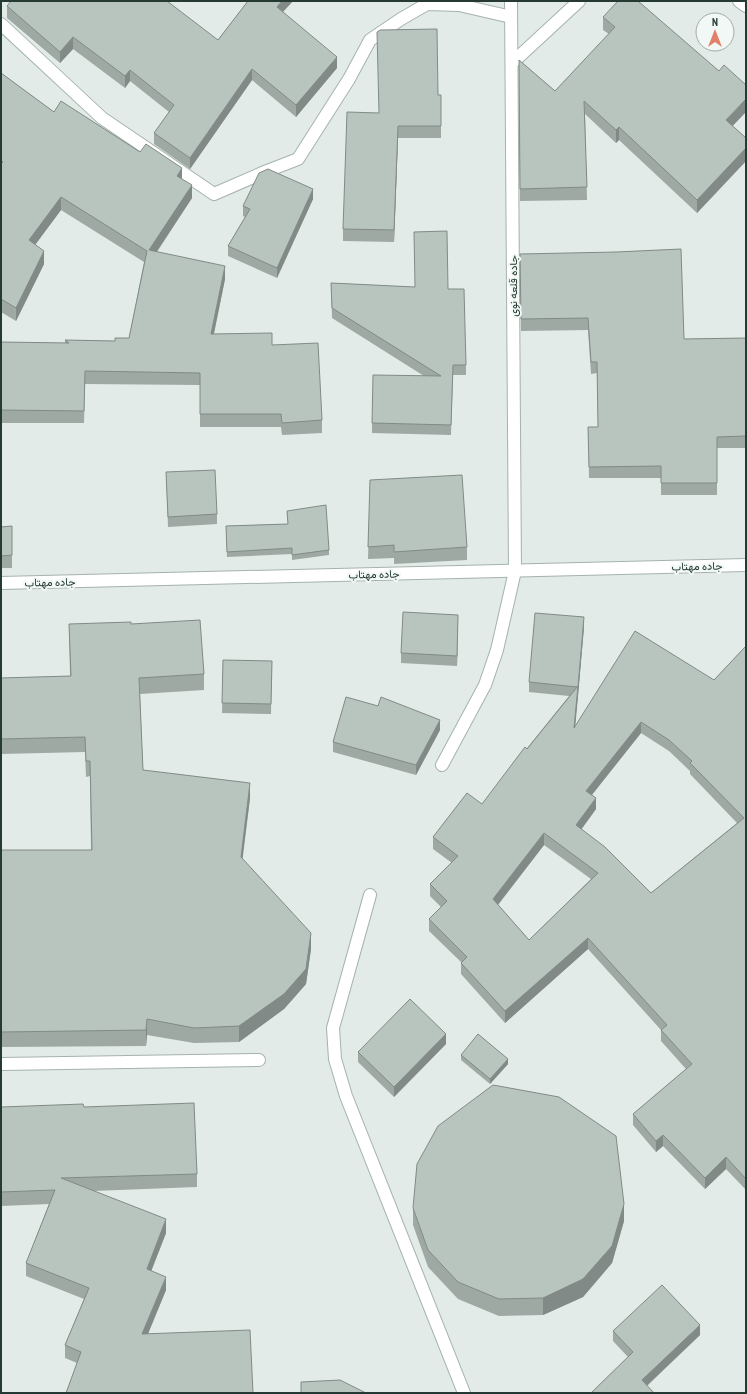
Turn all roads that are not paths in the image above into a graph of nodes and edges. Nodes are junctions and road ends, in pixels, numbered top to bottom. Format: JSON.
{"nodes":[{"id":1,"x":511,"y":1,"type":"edge"},
{"id":2,"x":579,"y":1,"type":"edge"},
{"id":3,"x":739,"y":1,"type":"edge"},
{"id":4,"x":746,"y":6,"type":"edge"},
{"id":5,"x":511,"y":17,"type":"junction"},
{"id":6,"x":1,"y":24,"type":"edge"},
{"id":7,"x":512,"y":63,"type":"junction"},
{"id":8,"x":746,"y":565,"type":"edge"},
{"id":9,"x":516,"y":571,"type":"junction"},
{"id":10,"x":1,"y":583,"type":"edge"},
{"id":11,"x":442,"y":765,"type":"dead end"},
{"id":12,"x":370,"y":895,"type":"dead end"},
{"id":13,"x":259,"y":1060,"type":"dead end"},
{"id":14,"x":1,"y":1064,"type":"edge"},
{"id":15,"x":464,"y":1393,"type":"edge"}],
"edges":[{"from":1,"to":5,"type":"street","name":"جاده قلعه نوی"},
{"from":2,"to":7,"type":"street"},
{"from":3,"to":4,"type":"street"},
{"from":5,"to":6,"type":"street"},
{"from":5,"to":7,"type":"street","name":"جاده قلعه نوی"},
{"from":7,"to":9,"type":"street","name":"جاده قلعه نوی"},
{"from":8,"to":9,"type":"street","name":"جاده مهتاب"},
{"from":9,"to":10,"type":"street","name":"جاده مهتاب"},
{"from":9,"to":11,"type":"street","name":"جاده قلعه نوی"},
{"from":12,"to":15,"type":"street"},
{"from":13,"to":14,"type":"street"}]}
